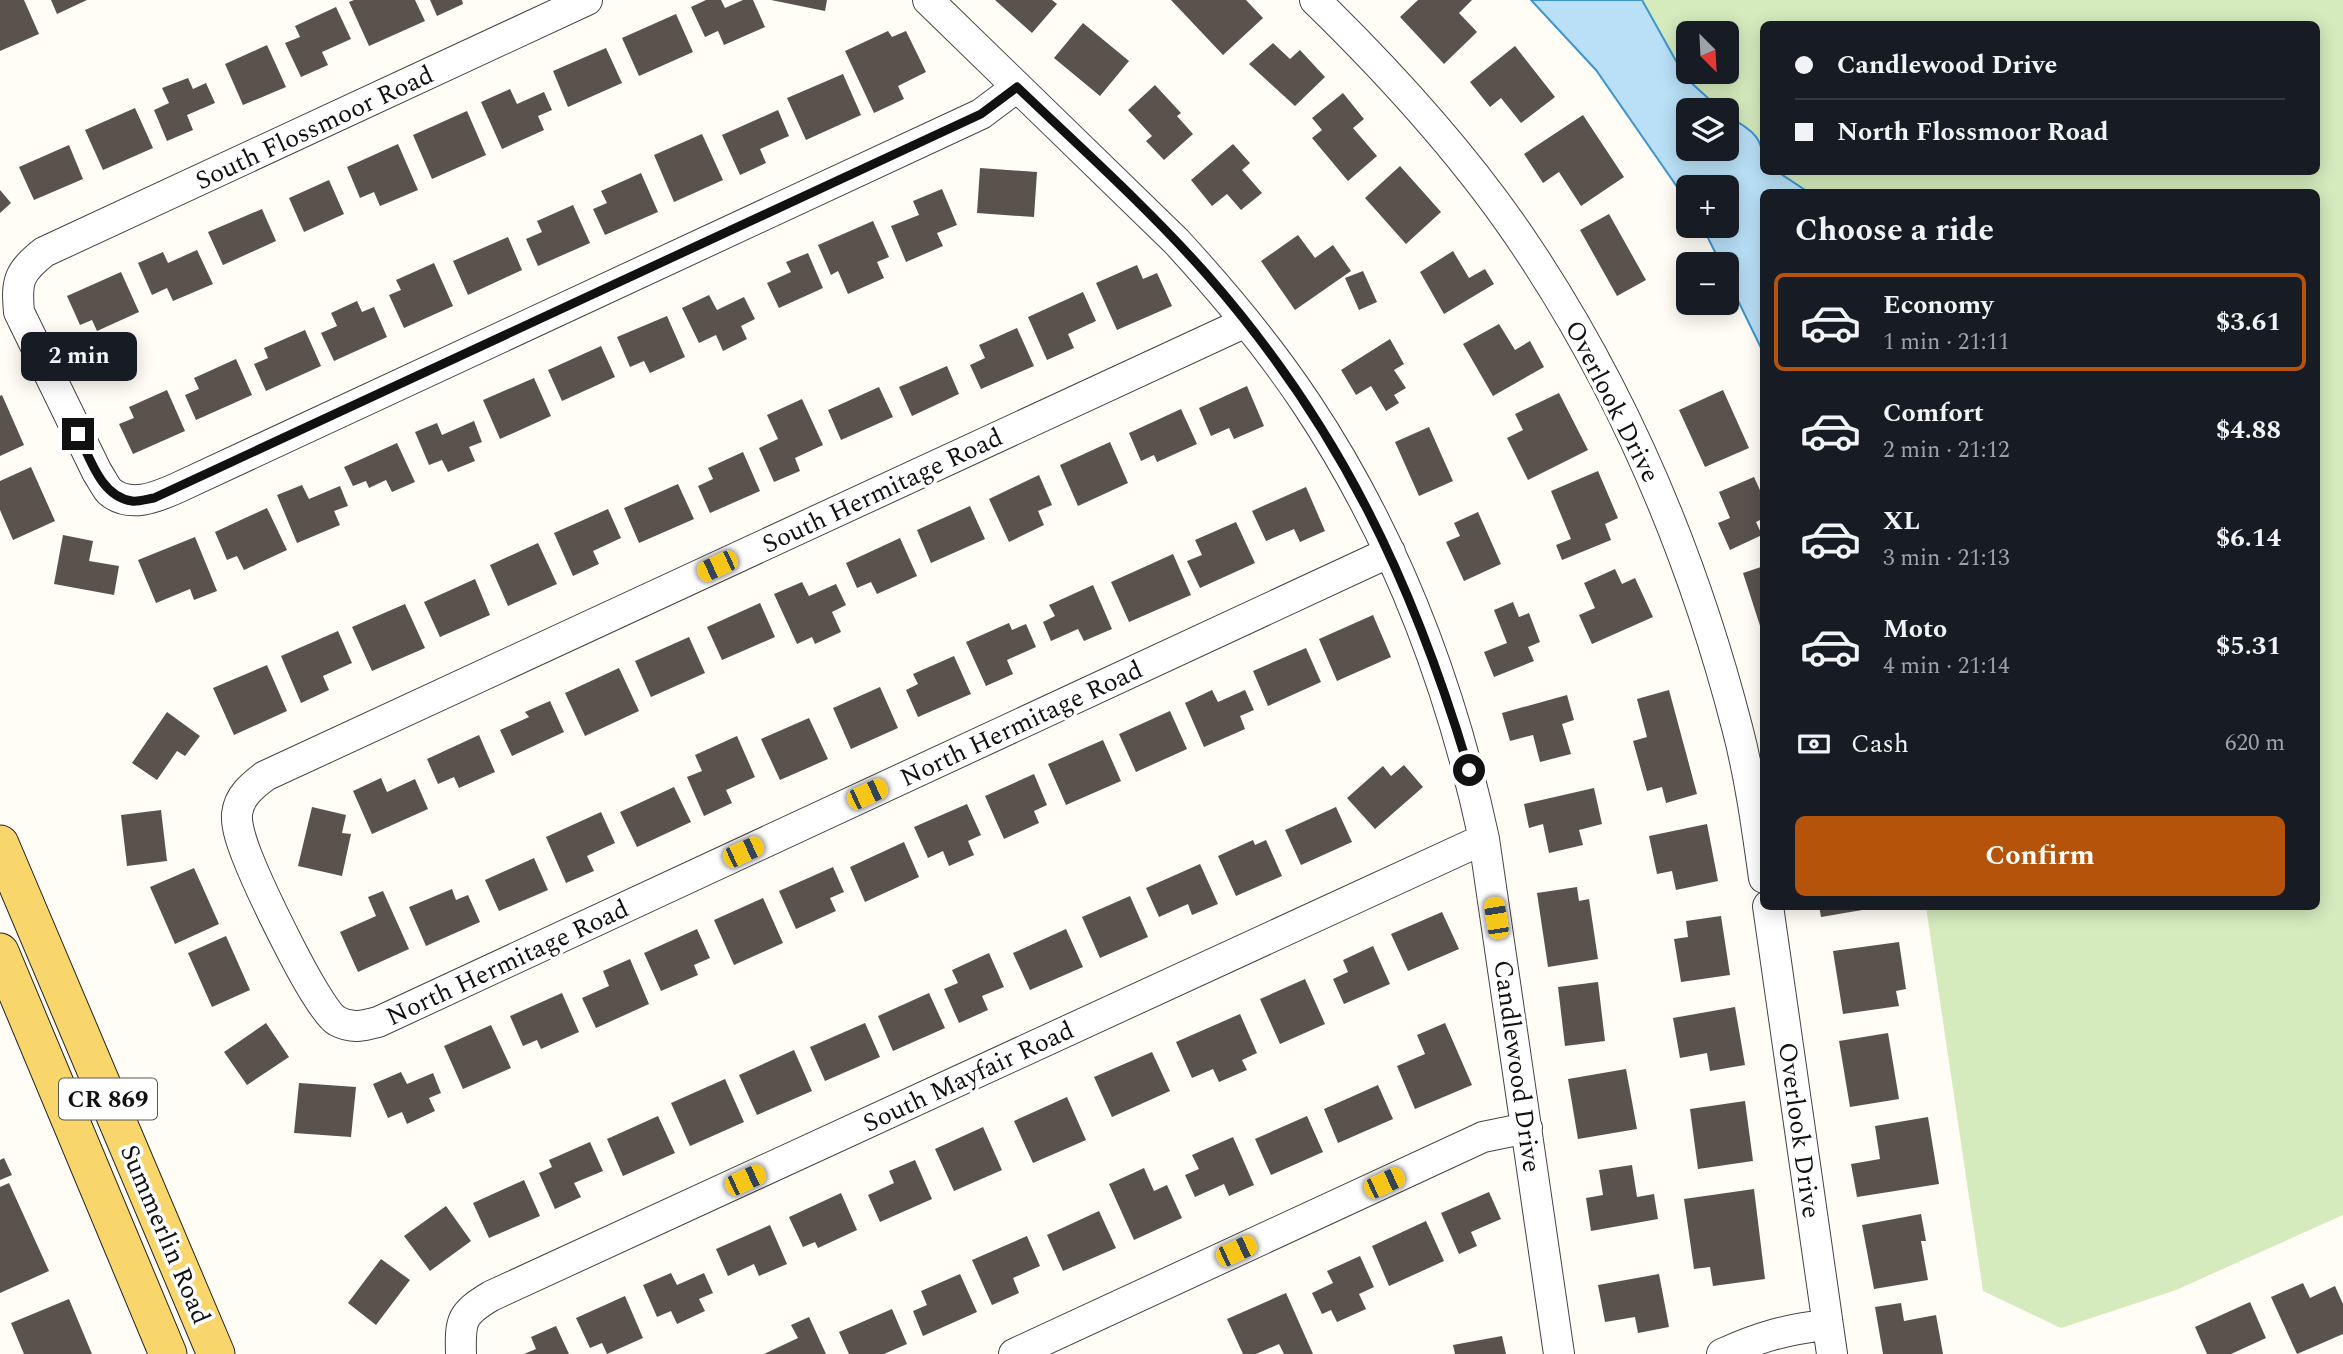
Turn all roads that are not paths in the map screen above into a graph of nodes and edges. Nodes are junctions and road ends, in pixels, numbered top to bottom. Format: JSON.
{"nodes":[{"id":1,"x":587,"y":0,"type":"edge"},
{"id":2,"x":928,"y":0,"type":"edge"},
{"id":3,"x":1315,"y":0,"type":"edge"},
{"id":4,"x":1017,"y":87,"type":"junction"},
{"id":5,"x":1246,"y":322,"type":"junction"},
{"id":6,"x":1390,"y":552,"type":"junction"},
{"id":7,"x":238,"y":822,"type":"joint"},
{"id":8,"x":1484,"y":839,"type":"junction"},
{"id":9,"x":0,"y":844,"type":"edge"},
{"id":10,"x":1760,"y":855,"type":"edge"},
{"id":11,"x":1769,"y":910,"type":"edge"},
{"id":12,"x":0,"y":952,"type":"edge"},
{"id":13,"x":1527,"y":1128,"type":"junction"},
{"id":14,"x":1827,"y":1325,"type":"junction"},
{"id":15,"x":461,"y":1340,"type":"edge"},
{"id":16,"x":168,"y":1354,"type":"edge"},
{"id":17,"x":216,"y":1354,"type":"edge"},
{"id":18,"x":1014,"y":1354,"type":"edge"},
{"id":19,"x":1559,"y":1354,"type":"edge"},
{"id":20,"x":1722,"y":1354,"type":"edge"},
{"id":21,"x":1832,"y":1354,"type":"edge"}],
"edges":[{"from":1,"to":4,"type":"street","name":"South Flossmoor Road"},
{"from":2,"to":4,"type":"street","name":"Candlewood Drive"},
{"from":3,"to":10,"type":"street","name":"Overlook Drive"},
{"from":4,"to":5,"type":"street","name":"Candlewood Drive"},
{"from":5,"to":6,"type":"street","name":"Candlewood Drive"},
{"from":5,"to":7,"type":"street","name":"South Hermitage Road"},
{"from":6,"to":7,"type":"street","name":"North Hermitage Road"},
{"from":6,"to":8,"type":"street","name":"Candlewood Drive"},
{"from":8,"to":13,"type":"street","name":"Candlewood Drive"},
{"from":8,"to":15,"type":"street","name":"South Mayfair Road"},
{"from":9,"to":17,"type":"main road","name":"Summerlin Road","number":"CR 869"},
{"from":11,"to":14,"type":"street","name":"Overlook Drive"},
{"from":12,"to":16,"type":"main road","name":"Summerlin Road","number":"CR 869"},
{"from":13,"to":18,"type":"street"},
{"from":13,"to":19,"type":"street","name":"Candlewood Drive"},
{"from":14,"to":20,"type":"street"},
{"from":14,"to":21,"type":"street","name":"Overlook Drive"}]}
